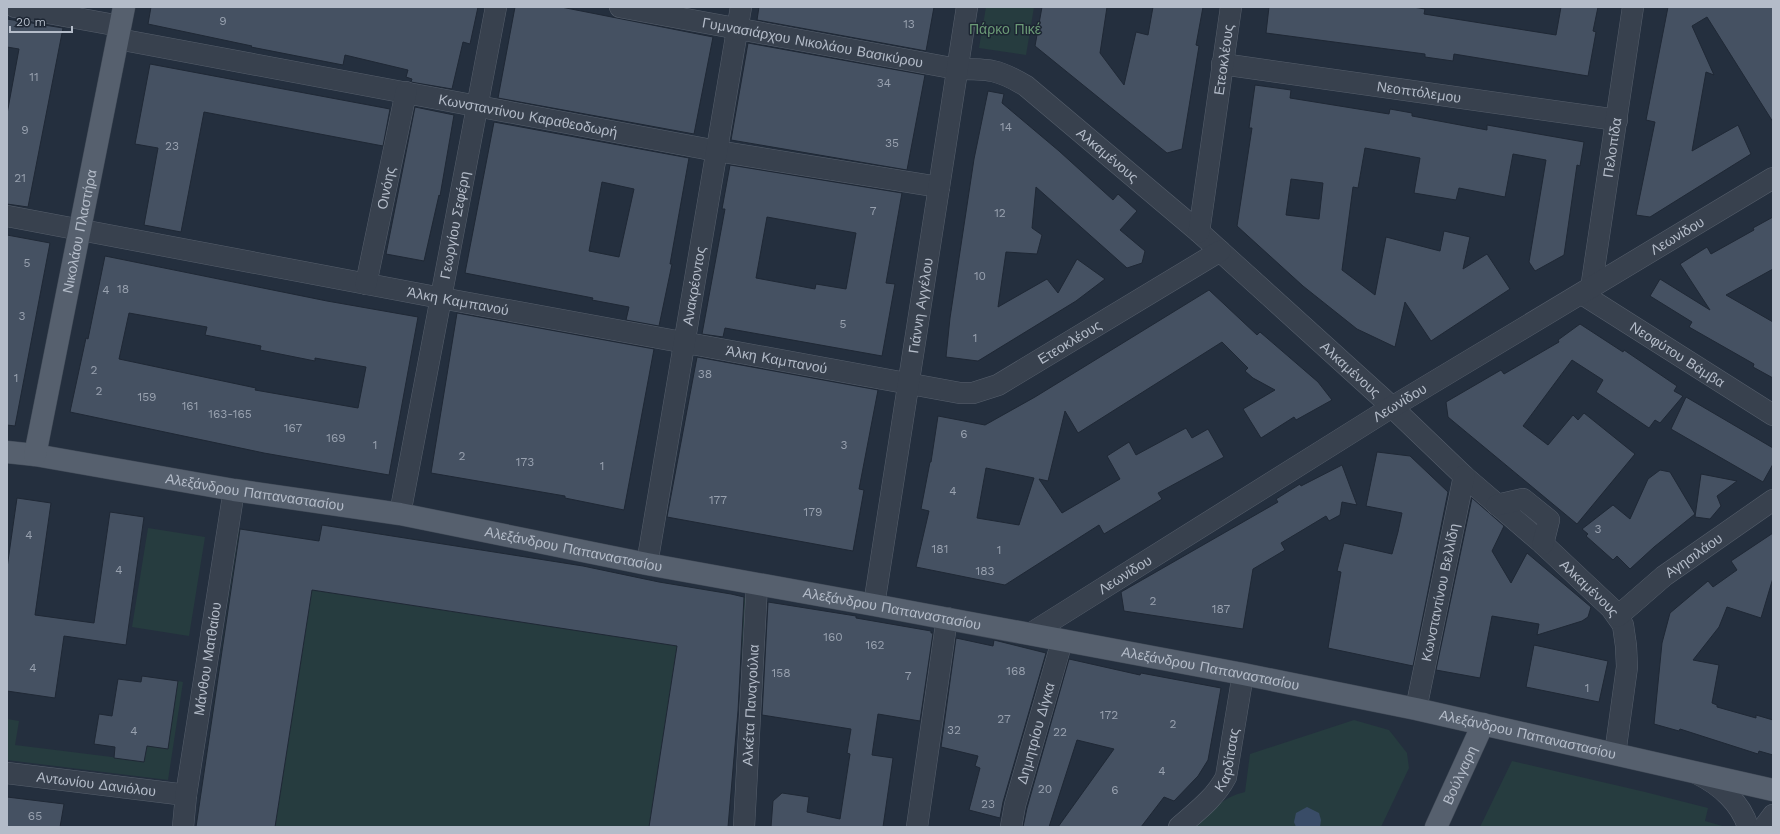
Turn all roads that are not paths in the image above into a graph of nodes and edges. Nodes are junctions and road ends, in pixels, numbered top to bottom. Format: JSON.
{"nodes":[{"id":1,"x":15,"y":7,"type":"edge"},
{"id":2,"x":496,"y":7,"type":"edge"},
{"id":3,"x":620,"y":7,"type":"edge"},
{"id":4,"x":741,"y":7,"type":"edge"},
{"id":5,"x":967,"y":7,"type":"edge"},
{"id":6,"x":1231,"y":7,"type":"edge"},
{"id":7,"x":1633,"y":7,"type":"edge"},
{"id":8,"x":121,"y":24,"type":"edge"},
{"id":9,"x":738,"y":28,"type":"junction"},
{"id":10,"x":1222,"y":64,"type":"junction"},
{"id":11,"x":957,"y":69,"type":"junction"},
{"id":12,"x":406,"y":92,"type":"junction"},
{"id":13,"x":478,"y":105,"type":"junction"},
{"id":14,"x":1617,"y":120,"type":"junction"},
{"id":15,"x":717,"y":151,"type":"junction"},
{"id":16,"x":1773,"y":178,"type":"edge"},
{"id":17,"x":939,"y":187,"type":"junction"},
{"id":18,"x":7,"y":216,"type":"edge"},
{"id":19,"x":81,"y":229,"type":"junction"},
{"id":20,"x":1199,"y":232,"type":"junction"},
{"id":21,"x":1220,"y":251,"type":"junction"},
{"id":22,"x":366,"y":284,"type":"junction"},
{"id":23,"x":1586,"y":291,"type":"junction"},
{"id":24,"x":441,"y":298,"type":"junction"},
{"id":25,"x":684,"y":344,"type":"junction"},
{"id":26,"x":908,"y":385,"type":"junction"},
{"id":27,"x":1392,"y":407,"type":"junction"},
{"id":28,"x":1773,"y":415,"type":"edge"},
{"id":29,"x":7,"y":452,"type":"edge"},
{"id":30,"x":35,"y":455,"type":"junction"},
{"id":31,"x":1464,"y":476,"type":"junction"},
{"id":32,"x":234,"y":490,"type":"junction"},
{"id":33,"x":1773,"y":500,"type":"edge"},
{"id":34,"x":400,"y":514,"type":"junction"},
{"id":35,"x":647,"y":564,"type":"junction"},
{"id":36,"x":757,"y":584,"type":"junction"},
{"id":37,"x":874,"y":605,"type":"junction"},
{"id":38,"x":1618,"y":616,"type":"junction"},
{"id":39,"x":946,"y":618,"type":"junction"},
{"id":40,"x":1030,"y":634,"type":"junction"},
{"id":41,"x":1062,"y":641,"type":"junction"},
{"id":42,"x":1243,"y":674,"type":"junction"},
{"id":43,"x":1416,"y":709,"type":"junction"},
{"id":44,"x":1484,"y":724,"type":"junction"},
{"id":45,"x":1615,"y":754,"type":"junction"},
{"id":46,"x":1694,"y":772,"type":"junction"},
{"id":47,"x":7,"y":773,"type":"edge"},
{"id":48,"x":1773,"y":790,"type":"edge"},
{"id":49,"x":186,"y":795,"type":"junction"},
{"id":50,"x":1773,"y":815,"type":"edge"},
{"id":51,"x":183,"y":827,"type":"edge"},
{"id":52,"x":744,"y":827,"type":"edge"},
{"id":53,"x":917,"y":827,"type":"edge"},
{"id":54,"x":1011,"y":827,"type":"edge"},
{"id":55,"x":1178,"y":827,"type":"edge"},
{"id":56,"x":1436,"y":827,"type":"edge"},
{"id":57,"x":1748,"y":827,"type":"edge"},
{"id":58,"x":1764,"y":827,"type":"edge"}],
"edges":[{"from":1,"to":8,"type":"street","name":"Κωνσταντίνου Καραθεοδωρή"},
{"from":2,"to":13,"type":"street","name":"Γεωργίου Σεφέρη"},
{"from":3,"to":9,"type":"street","name":"Γυμνασιάρχου Νικολάου Βασικύρου"},
{"from":4,"to":9,"type":"street","name":"Ανακρέοντος"},
{"from":5,"to":11,"type":"street","name":"Γιάννη Αγγέλου"},
{"from":6,"to":10,"type":"street","name":"Ετεοκλέους"},
{"from":7,"to":14,"type":"street","name":"Πελοπίδα"},
{"from":8,"to":12,"type":"street","name":"Κωνσταντίνου Καραθεοδωρή"},
{"from":8,"to":19,"type":"main road","name":"Νικολάου Πλαστήρα"},
{"from":9,"to":11,"type":"street","name":"Γυμνασιάρχου Νικολάου Βασικύρου"},
{"from":9,"to":15,"type":"street","name":"Ανακρέοντος"},
{"from":10,"to":14,"type":"street","name":"Νεοπτόλεμου"},
{"from":10,"to":20,"type":"street","name":"Ετεοκλέους"},
{"from":11,"to":17,"type":"street","name":"Γιάννη Αγγέλου"},
{"from":11,"to":20,"type":"street","name":"Αλκαμένους"},
{"from":12,"to":13,"type":"street","name":"Κωνσταντίνου Καραθεοδωρή"},
{"from":12,"to":22,"type":"street","name":"Οινόης"},
{"from":13,"to":15,"type":"street","name":"Κωνσταντίνου Καραθεοδωρή"},
{"from":13,"to":24,"type":"street","name":"Γεωργίου Σεφέρη"},
{"from":14,"to":23,"type":"street","name":"Πελοπίδα"},
{"from":15,"to":17,"type":"street","name":"Κωνσταντίνου Καραθεοδωρή"},
{"from":15,"to":25,"type":"street","name":"Ανακρέοντος"},
{"from":16,"to":23,"type":"street","name":"Λεωνίδου"},
{"from":17,"to":26,"type":"street","name":"Γιάννη Αγγέλου"},
{"from":18,"to":19,"type":"street","name":"Άλκη Καμπανού"},
{"from":19,"to":22,"type":"street","name":"Άλκη Καμπανού"},
{"from":19,"to":30,"type":"main road","name":"Νικολάου Πλαστήρα"},
{"from":20,"to":21,"type":"street","name":"Αλκαμένους"},
{"from":21,"to":26,"type":"street","name":"Ετεοκλέους"},
{"from":21,"to":27,"type":"street","name":"Αλκαμένους"},
{"from":22,"to":24,"type":"street","name":"Άλκη Καμπανού"},
{"from":23,"to":27,"type":"street","name":"Λεωνίδου"},
{"from":23,"to":28,"type":"street","name":"Νεοφύτου Βάμβα"},
{"from":24,"to":25,"type":"street","name":"Άλκη Καμπανού"},
{"from":24,"to":34,"type":"street","name":"Γεωργίου Σεφέρη"},
{"from":25,"to":26,"type":"street","name":"Άλκη Καμπανού"},
{"from":25,"to":35,"type":"street","name":"Ανακρέοντος"},
{"from":26,"to":37,"type":"street","name":"Γιάννη Αγγέλου"},
{"from":27,"to":31,"type":"street","name":"Αλκαμένους"},
{"from":27,"to":40,"type":"street","name":"Λεωνίδου"},
{"from":29,"to":30,"type":"main road","name":"Αλεξάνδρου Παπαναστασίου"},
{"from":30,"to":32,"type":"main road","name":"Αλεξάνδρου Παπαναστασίου"},
{"from":31,"to":38,"type":"street","name":"Αλκαμένους"},
{"from":31,"to":43,"type":"street","name":"Κωνσταντίνου Βελλίδη"},
{"from":32,"to":34,"type":"main road","name":"Αλεξάνδρου Παπαναστασίου"},
{"from":32,"to":49,"type":"street","name":"Μάνθου Ματθαίου"},
{"from":33,"to":38,"type":"street","name":"Αγησιλάου"},
{"from":34,"to":35,"type":"main road","name":"Αλεξάνδρου Παπαναστασίου"},
{"from":35,"to":36,"type":"main road","name":"Αλεξάνδρου Παπαναστασίου"},
{"from":36,"to":37,"type":"main road","name":"Αλεξάνδρου Παπαναστασίου"},
{"from":36,"to":52,"type":"street","name":"Αλκέτα Παναγούλια"},
{"from":37,"to":39,"type":"main road","name":"Αλεξάνδρου Παπαναστασίου"},
{"from":38,"to":45,"type":"street","name":"Αλκαμένους"},
{"from":39,"to":40,"type":"main road","name":"Αλεξάνδρου Παπαναστασίου"},
{"from":39,"to":53,"type":"street"},
{"from":40,"to":41,"type":"main road","name":"Αλεξάνδρου Παπαναστασίου"},
{"from":41,"to":42,"type":"main road","name":"Αλεξάνδρου Παπαναστασίου"},
{"from":41,"to":54,"type":"street","name":"Δημητρίου Δίγκα"},
{"from":42,"to":43,"type":"main road","name":"Αλεξάνδρου Παπαναστασίου"},
{"from":42,"to":55,"type":"street","name":"Καρδίτσας"},
{"from":43,"to":44,"type":"main road","name":"Αλεξάνδρου Παπαναστασίου"},
{"from":44,"to":45,"type":"main road","name":"Αλεξάνδρου Παπαναστασίου"},
{"from":44,"to":56,"type":"main road","name":"Βούλγαρη"},
{"from":45,"to":46,"type":"main road","name":"Αλεξάνδρου Παπαναστασίου"},
{"from":46,"to":48,"type":"main road","name":"Αλεξάνδρου Παπαναστασίου"},
{"from":46,"to":57,"type":"street"},
{"from":47,"to":49,"type":"street","name":"Αντωνίου Δανιόλου"},
{"from":49,"to":51,"type":"street","name":"Μάνθου Ματθαίου"},
{"from":50,"to":58,"type":"street"}]}
